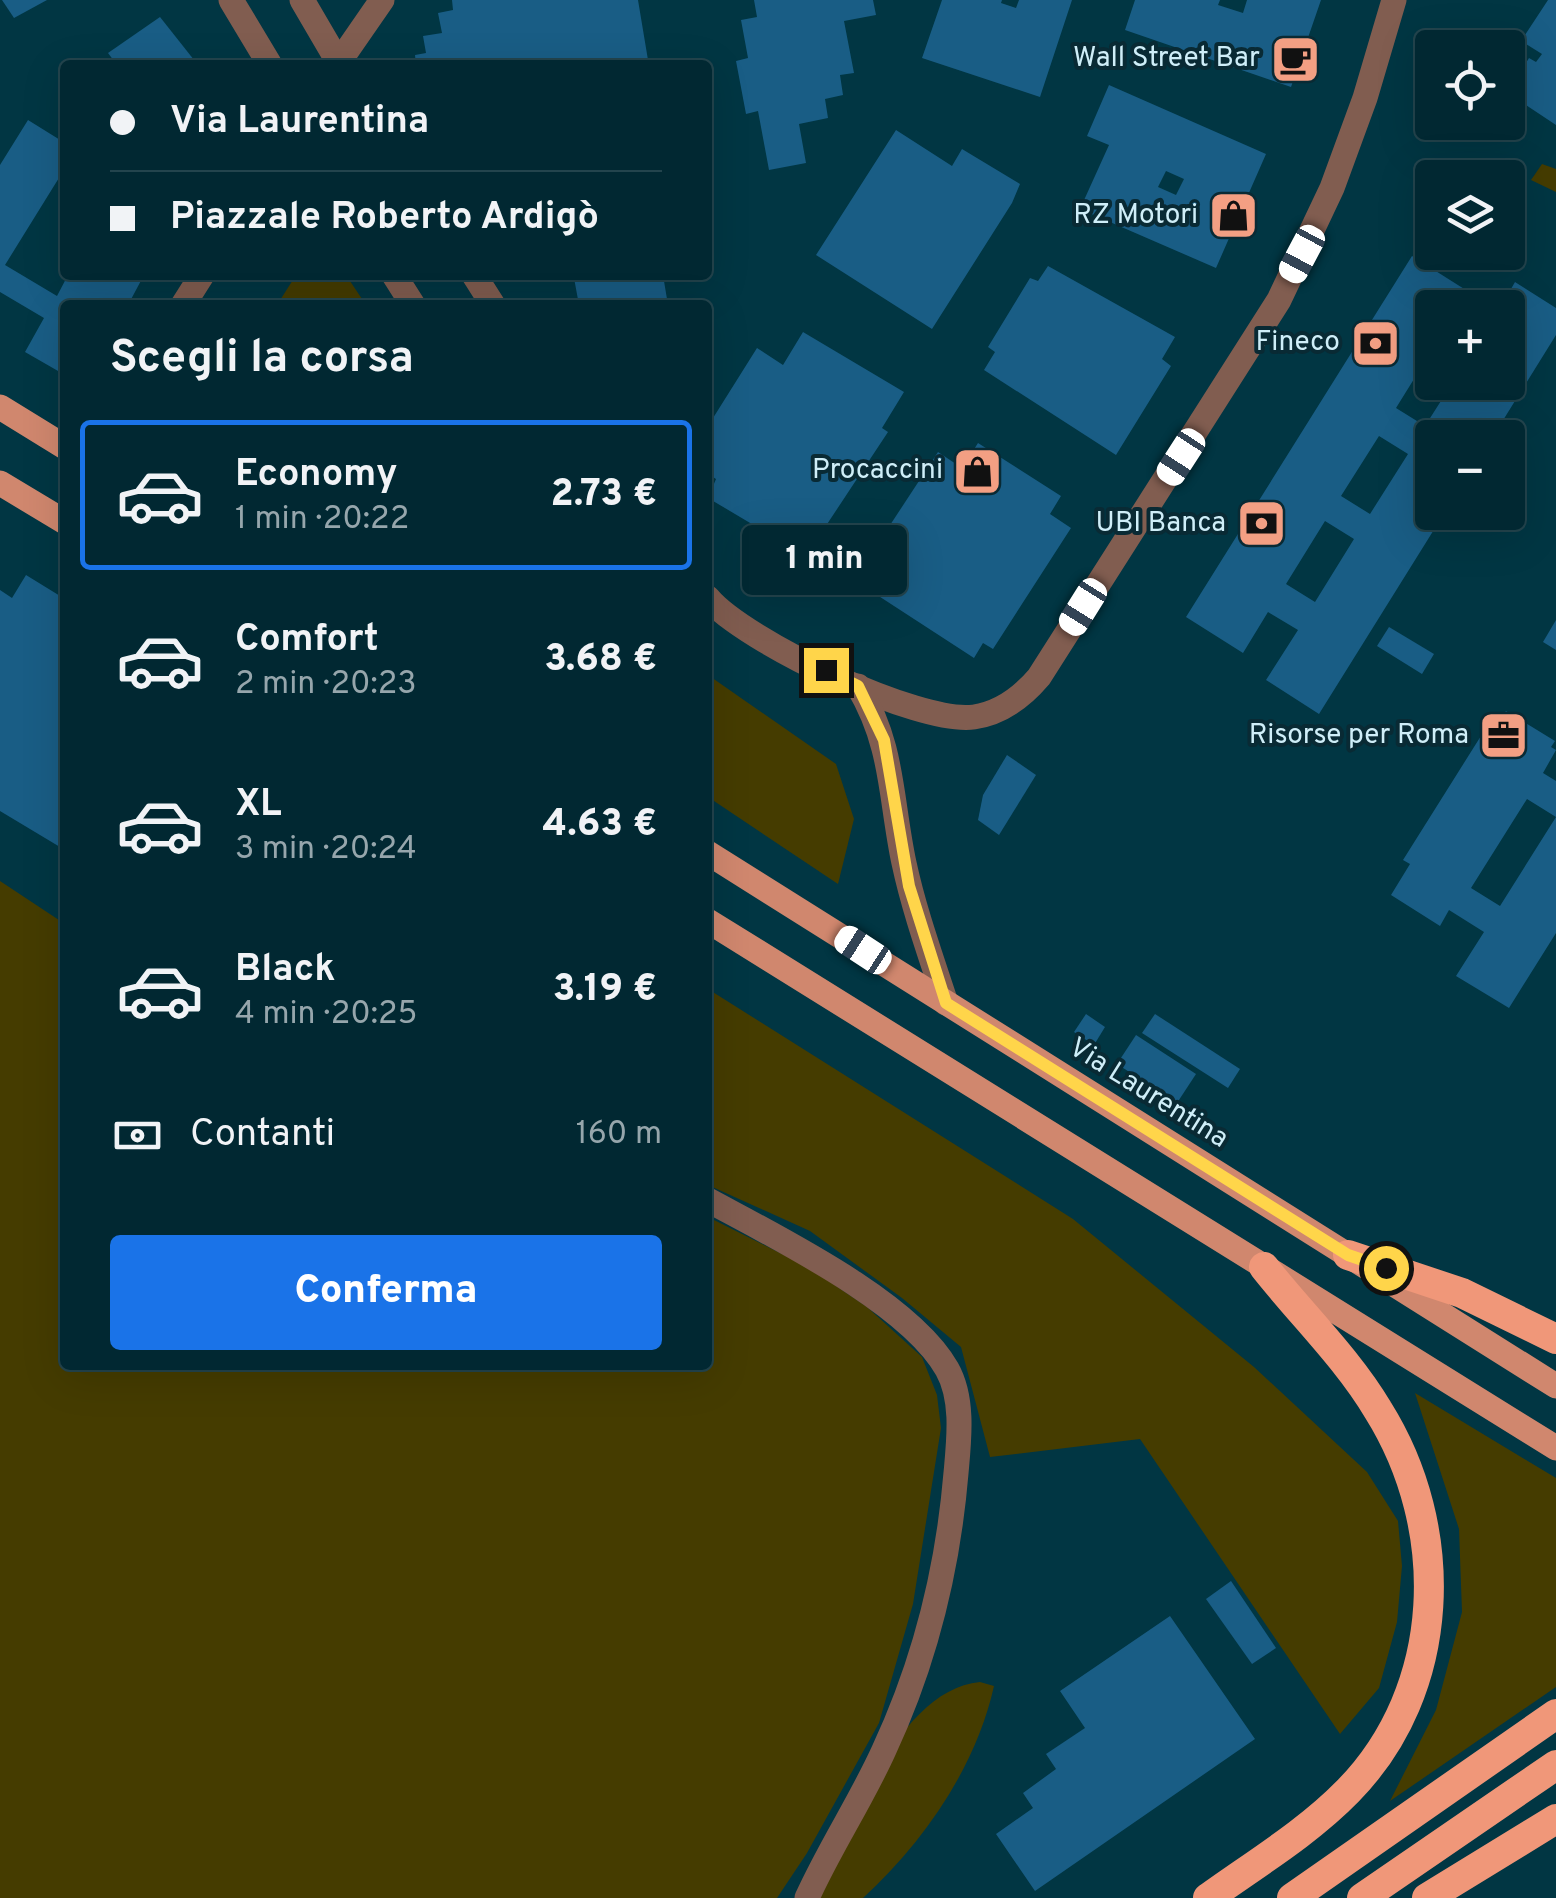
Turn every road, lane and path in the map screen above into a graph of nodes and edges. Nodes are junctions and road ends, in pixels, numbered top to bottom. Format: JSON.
{"nodes":[{"id":1,"x":231,"y":0,"type":"edge"},
{"id":2,"x":302,"y":0,"type":"edge"},
{"id":3,"x":382,"y":0,"type":"edge"},
{"id":4,"x":1394,"y":0,"type":"edge"},
{"id":5,"x":267,"y":60,"type":"edge"},
{"id":6,"x":336,"y":60,"type":"edge"},
{"id":7,"x":341,"y":60,"type":"edge"},
{"id":8,"x":0,"y":407,"type":"edge"},
{"id":9,"x":60,"y":443,"type":"edge"},
{"id":10,"x":0,"y":483,"type":"edge"},
{"id":11,"x":60,"y":519,"type":"edge"},
{"id":12,"x":712,"y":603,"type":"edge"},
{"id":13,"x":858,"y":686,"type":"junction"},
{"id":14,"x":712,"y":856,"type":"edge"},
{"id":15,"x":712,"y":924,"type":"edge"},
{"id":16,"x":946,"y":1003,"type":"junction"},
{"id":17,"x":712,"y":1202,"type":"edge"},
{"id":18,"x":1348,"y":1255,"type":"junction"},
{"id":19,"x":1264,"y":1266,"type":"junction"},
{"id":20,"x":1556,"y":1339,"type":"edge"},
{"id":21,"x":1556,"y":1386,"type":"edge"},
{"id":22,"x":1556,"y":1448,"type":"edge"},
{"id":23,"x":1556,"y":1714,"type":"edge"},
{"id":24,"x":1556,"y":1765,"type":"edge"},
{"id":25,"x":1556,"y":1819,"type":"edge"},
{"id":26,"x":808,"y":1898,"type":"edge"},
{"id":27,"x":1208,"y":1898,"type":"edge"},
{"id":28,"x":1292,"y":1898,"type":"edge"},
{"id":29,"x":1362,"y":1898,"type":"edge"},
{"id":30,"x":1427,"y":1898,"type":"edge"}],
"edges":[{"from":1,"to":5,"type":"street"},
{"from":2,"to":6,"type":"street"},
{"from":3,"to":7,"type":"street"},
{"from":4,"to":13,"type":"street"},
{"from":8,"to":9,"type":"main road"},
{"from":10,"to":11,"type":"main road"},
{"from":12,"to":13,"type":"street"},
{"from":13,"to":16,"type":"street"},
{"from":14,"to":16,"type":"main road","name":"Via Laurentina"},
{"from":15,"to":19,"type":"main road"},
{"from":16,"to":18,"type":"main road","name":"Via Laurentina"},
{"from":17,"to":26,"type":"street"},
{"from":18,"to":20,"type":"highway"},
{"from":18,"to":21,"type":"main road","name":"Via Laurentina"},
{"from":19,"to":22,"type":"main road"},
{"from":19,"to":27,"type":"highway"},
{"from":23,"to":28,"type":"highway"},
{"from":24,"to":29,"type":"highway"},
{"from":25,"to":30,"type":"highway"}]}
